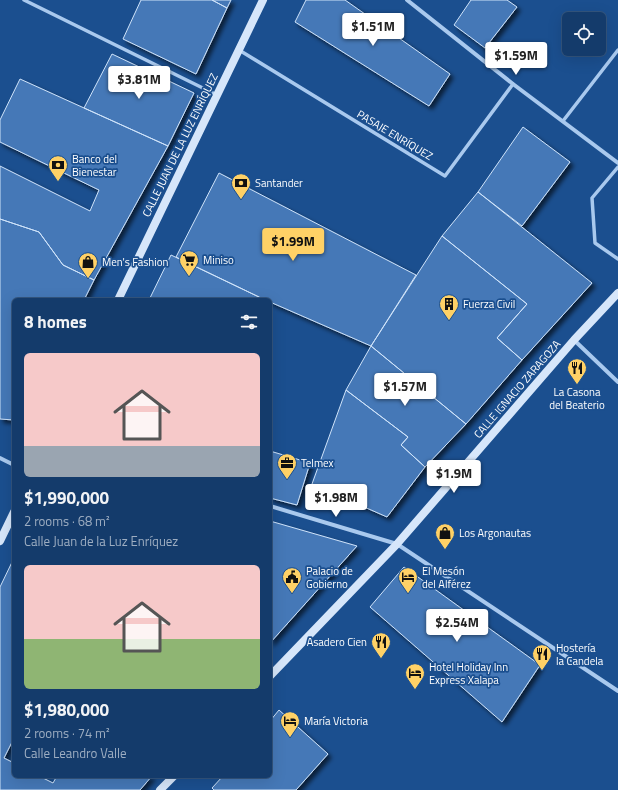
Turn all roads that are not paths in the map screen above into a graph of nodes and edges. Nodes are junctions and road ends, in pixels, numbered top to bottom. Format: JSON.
{"nodes":[{"id":1,"x":24,"y":0,"type":"edge"},
{"id":2,"x":263,"y":0,"type":"edge"},
{"id":3,"x":407,"y":0,"type":"edge"},
{"id":4,"x":239,"y":50,"type":"junction"},
{"id":5,"x":618,"y":50,"type":"edge"},
{"id":6,"x":513,"y":84,"type":"junction"},
{"id":7,"x":217,"y":95,"type":"junction"},
{"id":8,"x":563,"y":121,"type":"junction"},
{"id":9,"x":618,"y":163,"type":"edge"},
{"id":10,"x":618,"y":167,"type":"edge"},
{"id":11,"x":618,"y":259,"type":"edge"},
{"id":12,"x":618,"y":293,"type":"edge"},
{"id":13,"x":119,"y":298,"type":"edge"},
{"id":14,"x":574,"y":340,"type":"junction"},
{"id":15,"x":618,"y":382,"type":"edge"},
{"id":16,"x":0,"y":458,"type":"edge"},
{"id":17,"x":12,"y":465,"type":"edge"},
{"id":18,"x":272,"y":507,"type":"edge"},
{"id":19,"x":12,"y":516,"type":"edge"},
{"id":20,"x":0,"y":541,"type":"edge"},
{"id":21,"x":397,"y":544,"type":"junction"},
{"id":22,"x":272,"y":674,"type":"edge"},
{"id":23,"x":618,"y":690,"type":"edge"},
{"id":24,"x":172,"y":778,"type":"edge"},
{"id":25,"x":160,"y":790,"type":"edge"}],
"edges":[{"from":1,"to":7,"type":"street"},
{"from":2,"to":4,"type":"main road","name":"CALLE JUAN DE LA LUZ ENRÍQUEZ"},
{"from":3,"to":6,"type":"street"},
{"from":4,"to":6,"type":"street","name":"PASAJE ENRÍQUEZ"},
{"from":4,"to":7,"type":"main road","name":"CALLE JUAN DE LA LUZ ENRÍQUEZ"},
{"from":5,"to":8,"type":"street"},
{"from":6,"to":8,"type":"street"},
{"from":7,"to":13,"type":"main road","name":"CALLE JUAN DE LA LUZ ENRÍQUEZ"},
{"from":8,"to":9,"type":"street"},
{"from":10,"to":11,"type":"street"},
{"from":12,"to":14,"type":"main road","name":"CALLE IGNACIO ZARAGOZA"},
{"from":14,"to":15,"type":"street"},
{"from":14,"to":21,"type":"main road","name":"CALLE IGNACIO ZARAGOZA"},
{"from":16,"to":17,"type":"street"},
{"from":18,"to":21,"type":"street"},
{"from":19,"to":20,"type":"main road"},
{"from":21,"to":22,"type":"main road","name":"CALLE IGNACIO ZARAGOZA"},
{"from":21,"to":23,"type":"street"},
{"from":24,"to":25,"type":"main road"}]}
